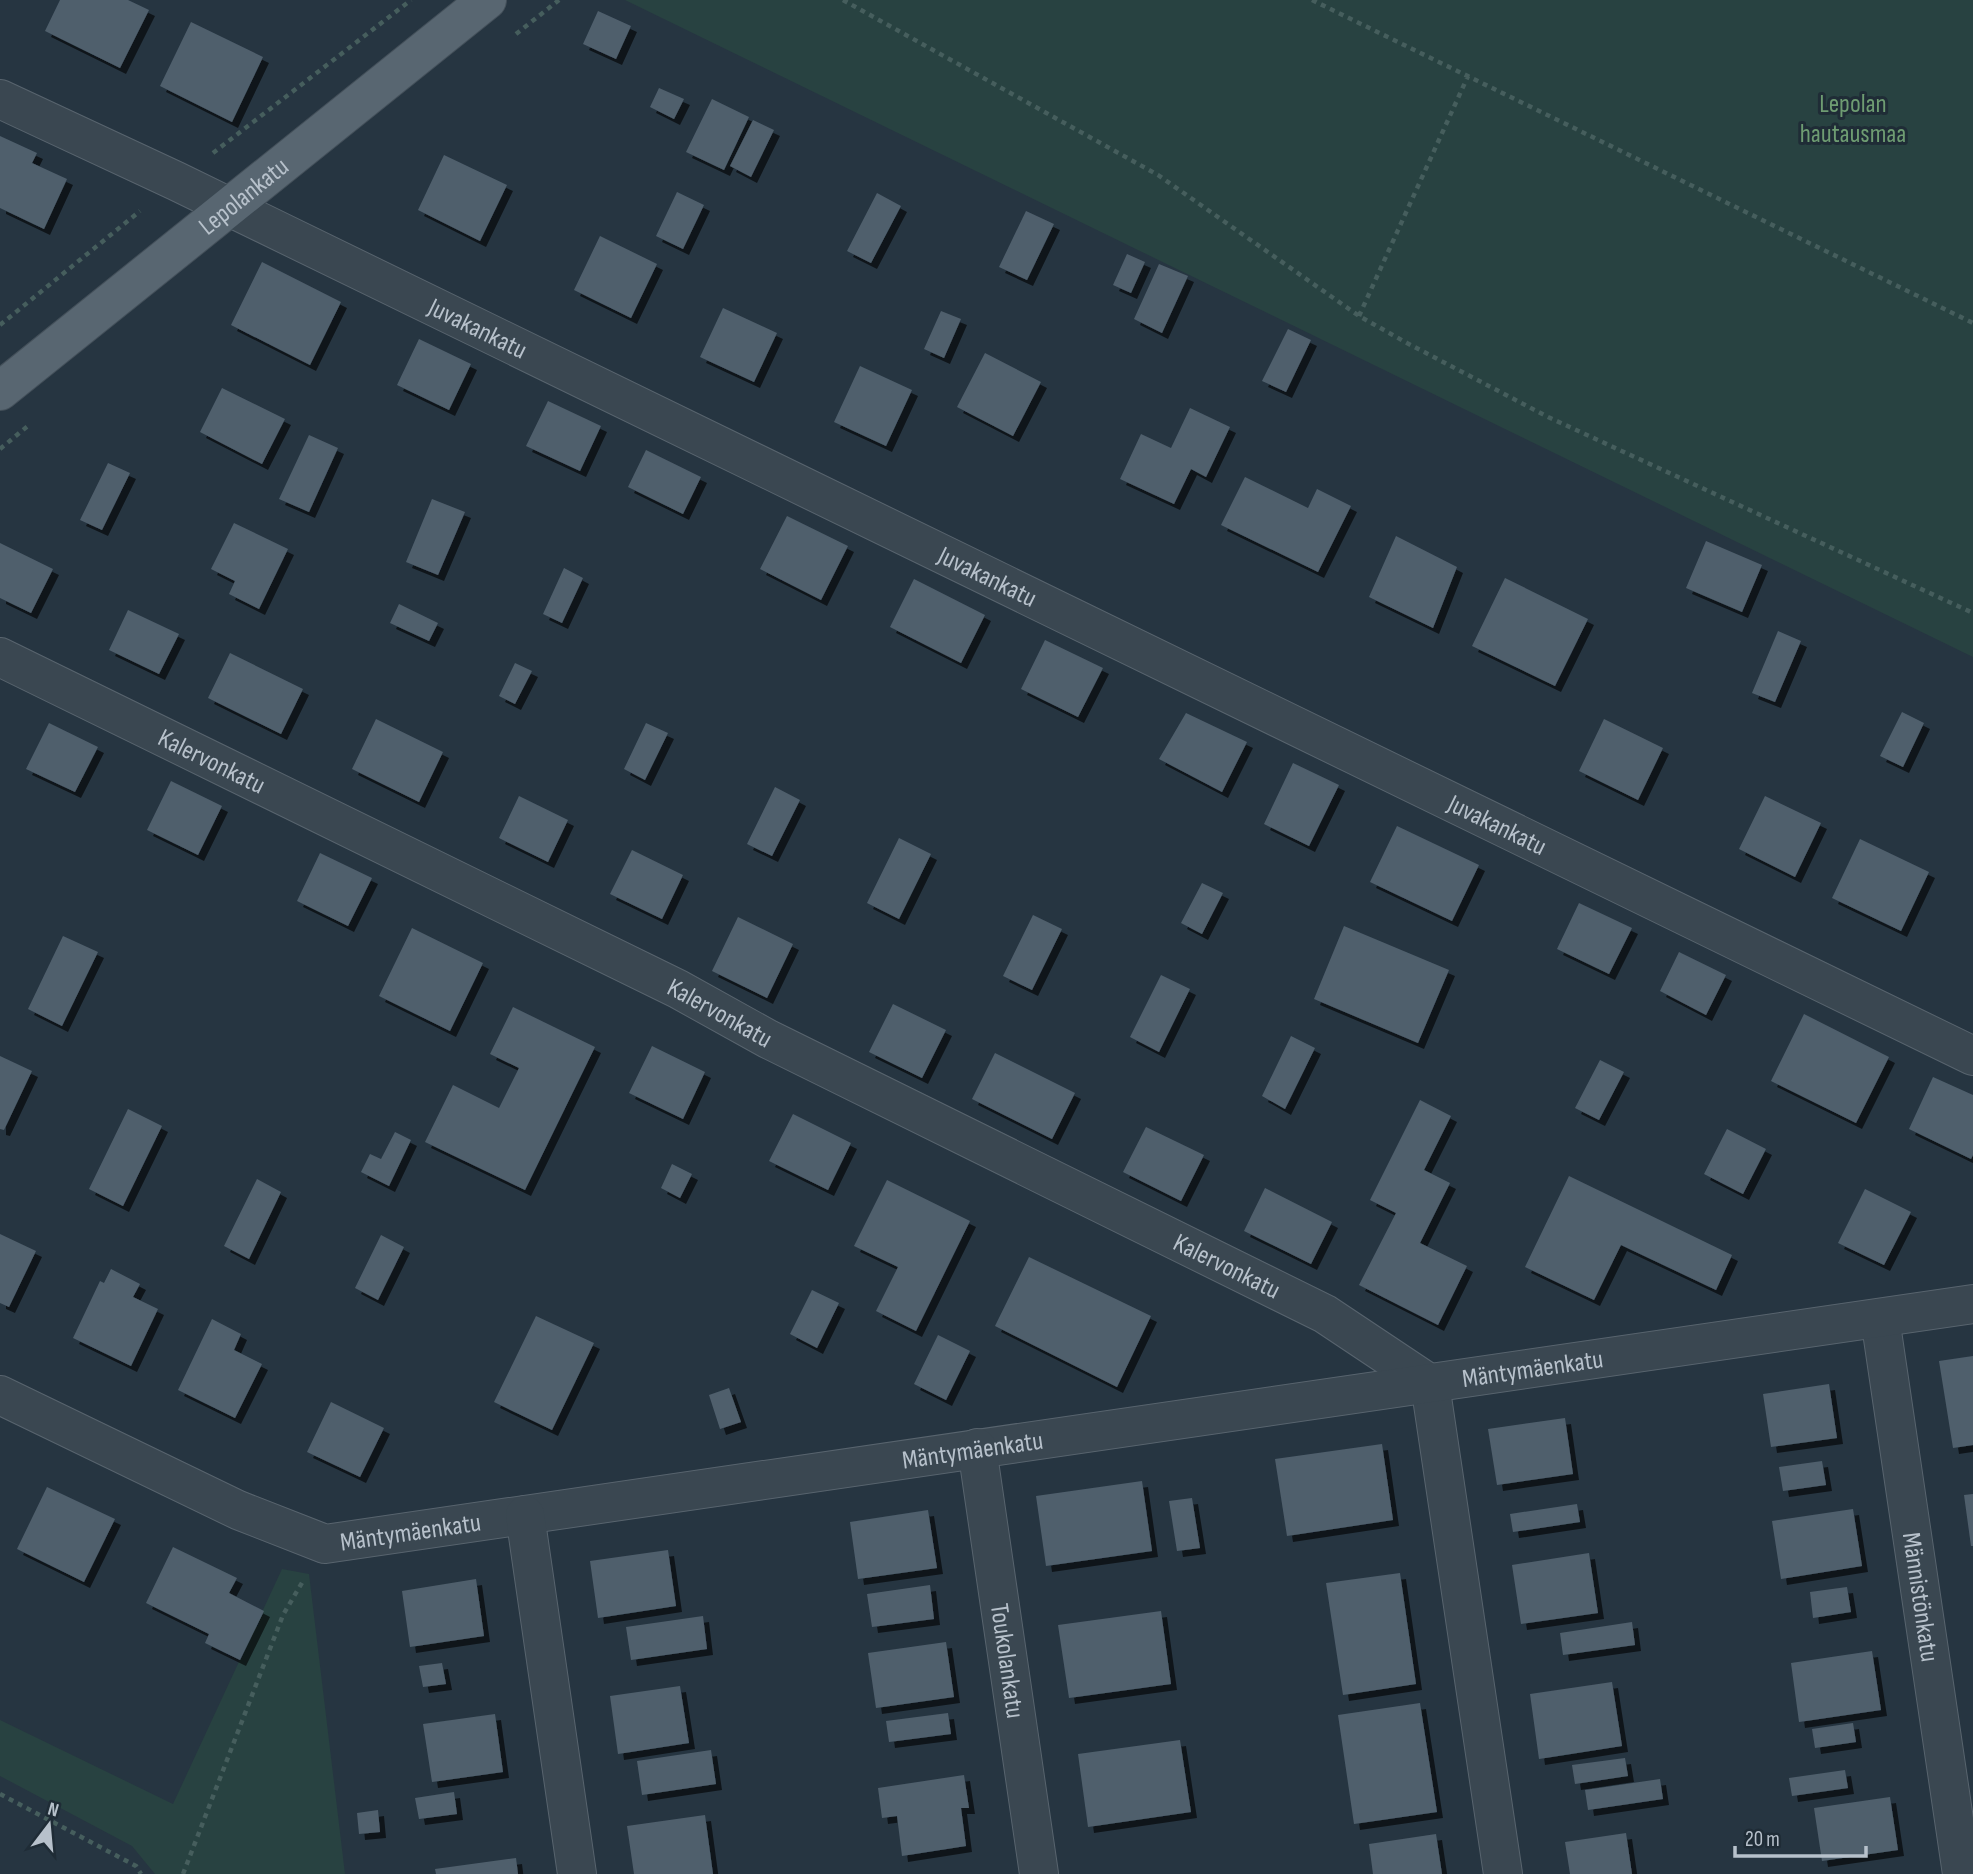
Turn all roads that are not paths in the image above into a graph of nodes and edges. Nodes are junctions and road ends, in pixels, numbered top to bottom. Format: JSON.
{"nodes":[{"id":1,"x":487,"y":0,"type":"edge"},
{"id":2,"x":0,"y":99,"type":"edge"},
{"id":3,"x":228,"y":206,"type":"junction"},
{"id":4,"x":0,"y":391,"type":"edge"},
{"id":5,"x":0,"y":657,"type":"edge"},
{"id":6,"x":1973,"y":1056,"type":"edge"},
{"id":7,"x":1973,"y":1304,"type":"edge"},
{"id":8,"x":1880,"y":1318,"type":"junction"},
{"id":9,"x":1430,"y":1384,"type":"junction"},
{"id":10,"x":0,"y":1395,"type":"edge"},
{"id":11,"x":977,"y":1448,"type":"junction"},
{"id":12,"x":525,"y":1515,"type":"junction"},
{"id":13,"x":577,"y":1874,"type":"edge"},
{"id":14,"x":1038,"y":1874,"type":"edge"},
{"id":15,"x":1503,"y":1874,"type":"edge"},
{"id":16,"x":1962,"y":1874,"type":"edge"}],
"edges":[{"from":1,"to":3,"type":"main road","name":"Lepolankatu"},
{"from":2,"to":3,"type":"street","name":"Juvakankatu"},
{"from":3,"to":4,"type":"main road","name":"Lepolankatu"},
{"from":3,"to":6,"type":"street","name":"Juvakankatu"},
{"from":5,"to":9,"type":"street","name":"Kalervonkatu"},
{"from":7,"to":8,"type":"street","name":"Mäntymäenkatu"},
{"from":8,"to":9,"type":"street","name":"Mäntymäenkatu"},
{"from":8,"to":16,"type":"street","name":"Männistönkatu"},
{"from":9,"to":11,"type":"street","name":"Mäntymäenkatu"},
{"from":9,"to":15,"type":"street"},
{"from":10,"to":12,"type":"street","name":"Mäntymäenkatu"},
{"from":11,"to":12,"type":"street","name":"Mäntymäenkatu"},
{"from":11,"to":14,"type":"street","name":"Toukolankatu"},
{"from":12,"to":13,"type":"street"}]}
